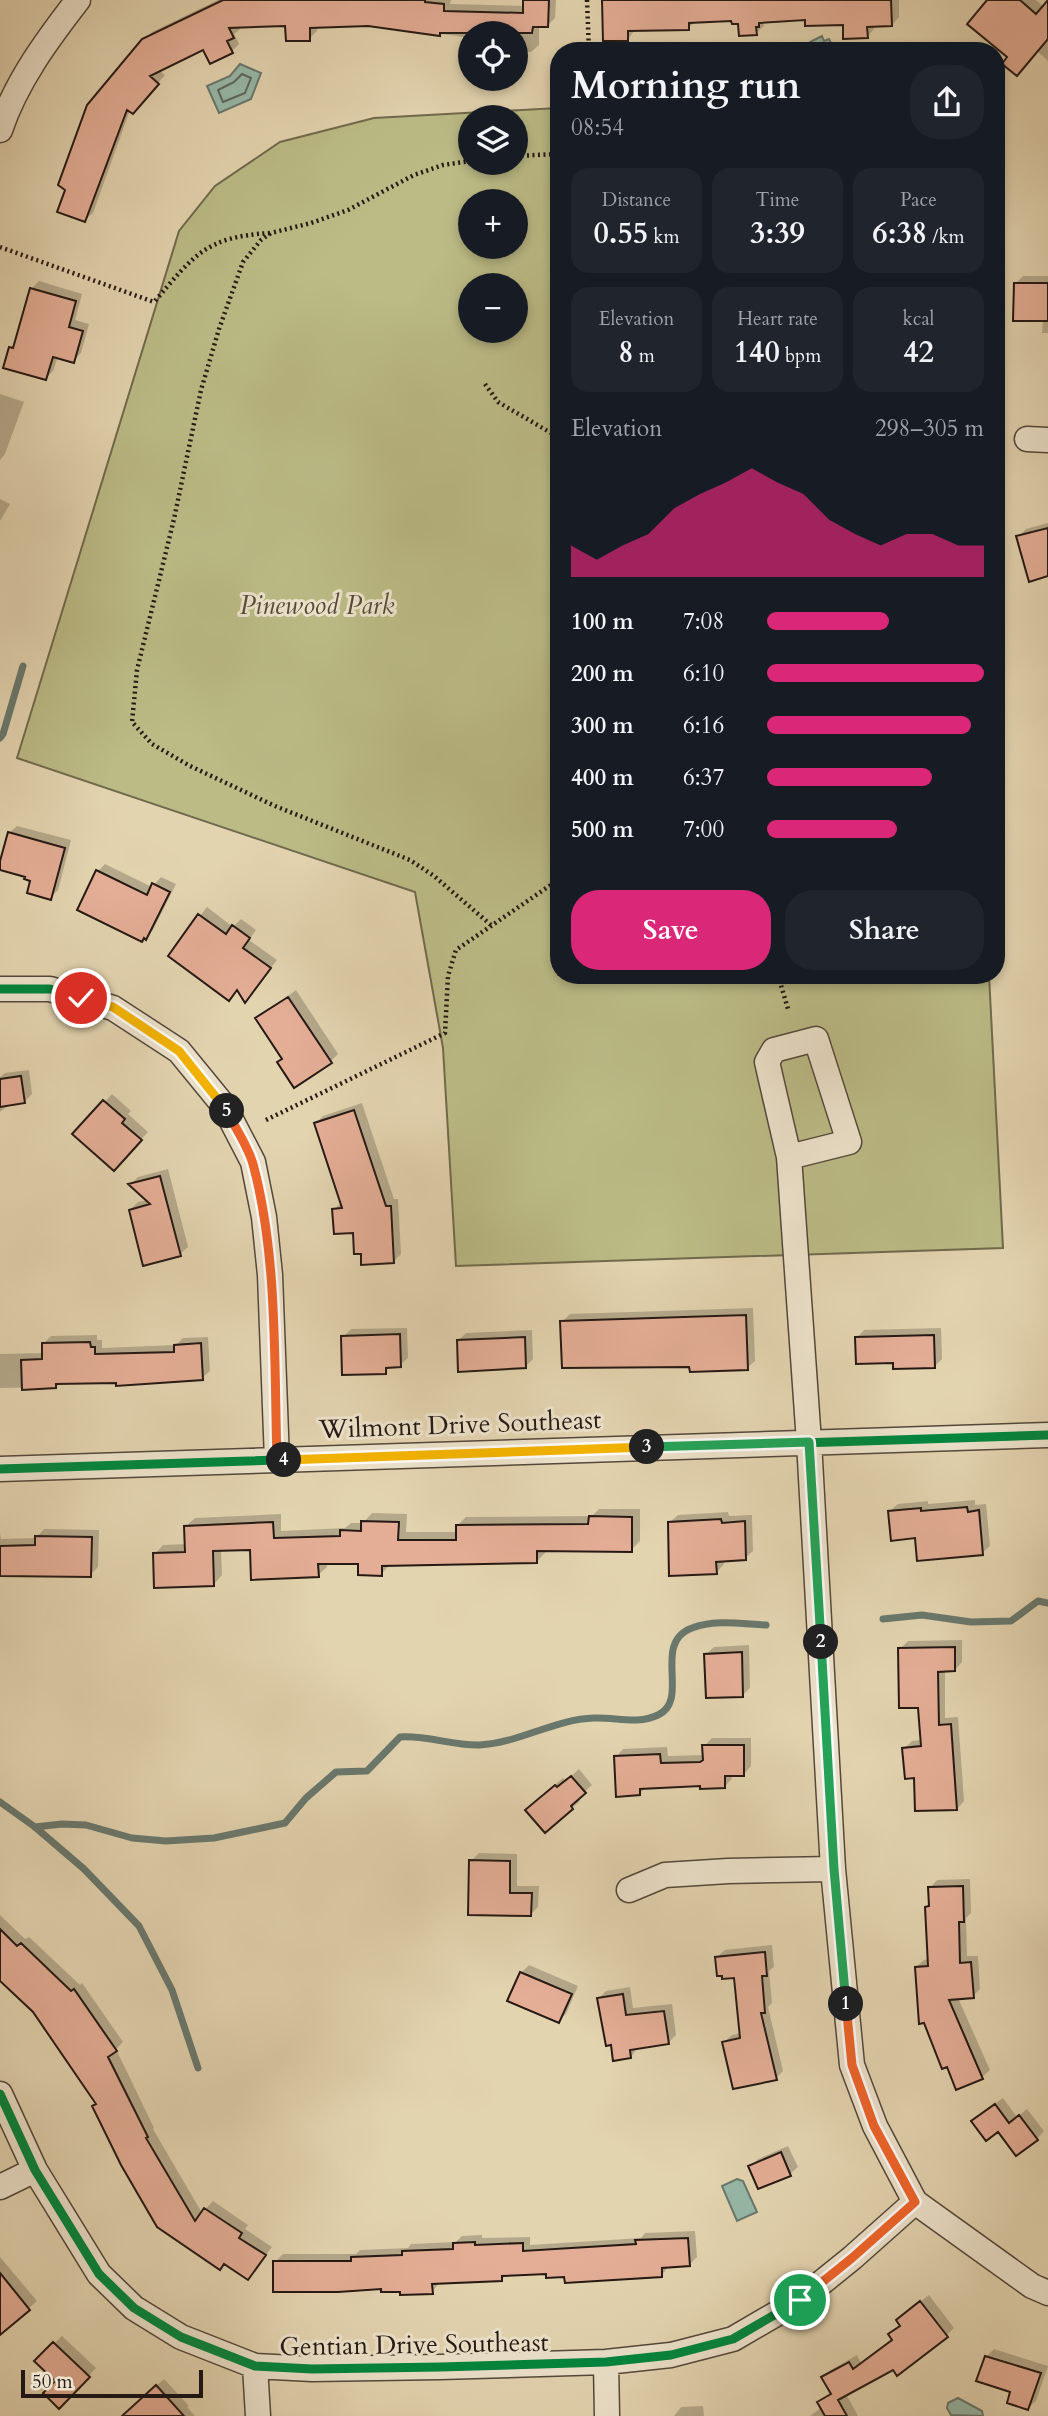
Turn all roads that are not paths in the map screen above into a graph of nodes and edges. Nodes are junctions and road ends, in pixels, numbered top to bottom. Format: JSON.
{"nodes":[{"id":1,"x":78,"y":0,"type":"edge"},
{"id":2,"x":0,"y":130,"type":"edge"},
{"id":3,"x":0,"y":989,"type":"edge"},
{"id":4,"x":789,"y":1157,"type":"junction"},
{"id":5,"x":1048,"y":1435,"type":"edge"},
{"id":6,"x":809,"y":1442,"type":"junction"},
{"id":7,"x":277,"y":1460,"type":"junction"},
{"id":8,"x":0,"y":1469,"type":"edge"},
{"id":9,"x":834,"y":1869,"type":"junction"},
{"id":10,"x":629,"y":1890,"type":"dead end"},
{"id":11,"x":0,"y":2094,"type":"edge"},
{"id":12,"x":35,"y":2170,"type":"junction"},
{"id":13,"x":0,"y":2187,"type":"edge"},
{"id":14,"x":915,"y":2202,"type":"junction"},
{"id":15,"x":1048,"y":2293,"type":"edge"},
{"id":16,"x":606,"y":2362,"type":"junction"},
{"id":17,"x":255,"y":2366,"type":"junction"},
{"id":18,"x":258,"y":2416,"type":"edge"},
{"id":19,"x":607,"y":2416,"type":"edge"}],
"edges":[{"from":1,"to":2,"type":"street"},
{"from":3,"to":7,"type":"street"},
{"from":4,"to":4,"type":"street"},
{"from":4,"to":6,"type":"street"},
{"from":5,"to":6,"type":"street","name":"Wilmont Drive Southeast"},
{"from":6,"to":7,"type":"street","name":"Wilmont Drive Southeast"},
{"from":6,"to":9,"type":"street"},
{"from":7,"to":8,"type":"street","name":"Wilmont Drive Southeast"},
{"from":9,"to":10,"type":"street"},
{"from":9,"to":14,"type":"street"},
{"from":11,"to":12,"type":"street","name":"Gentian Drive Southeast"},
{"from":12,"to":13,"type":"street"},
{"from":12,"to":17,"type":"street","name":"Gentian Drive Southeast"},
{"from":14,"to":15,"type":"street"},
{"from":14,"to":16,"type":"street","name":"Gentian Drive Southeast"},
{"from":16,"to":17,"type":"street","name":"Gentian Drive Southeast"},
{"from":16,"to":19,"type":"street"},
{"from":17,"to":18,"type":"street"}]}
